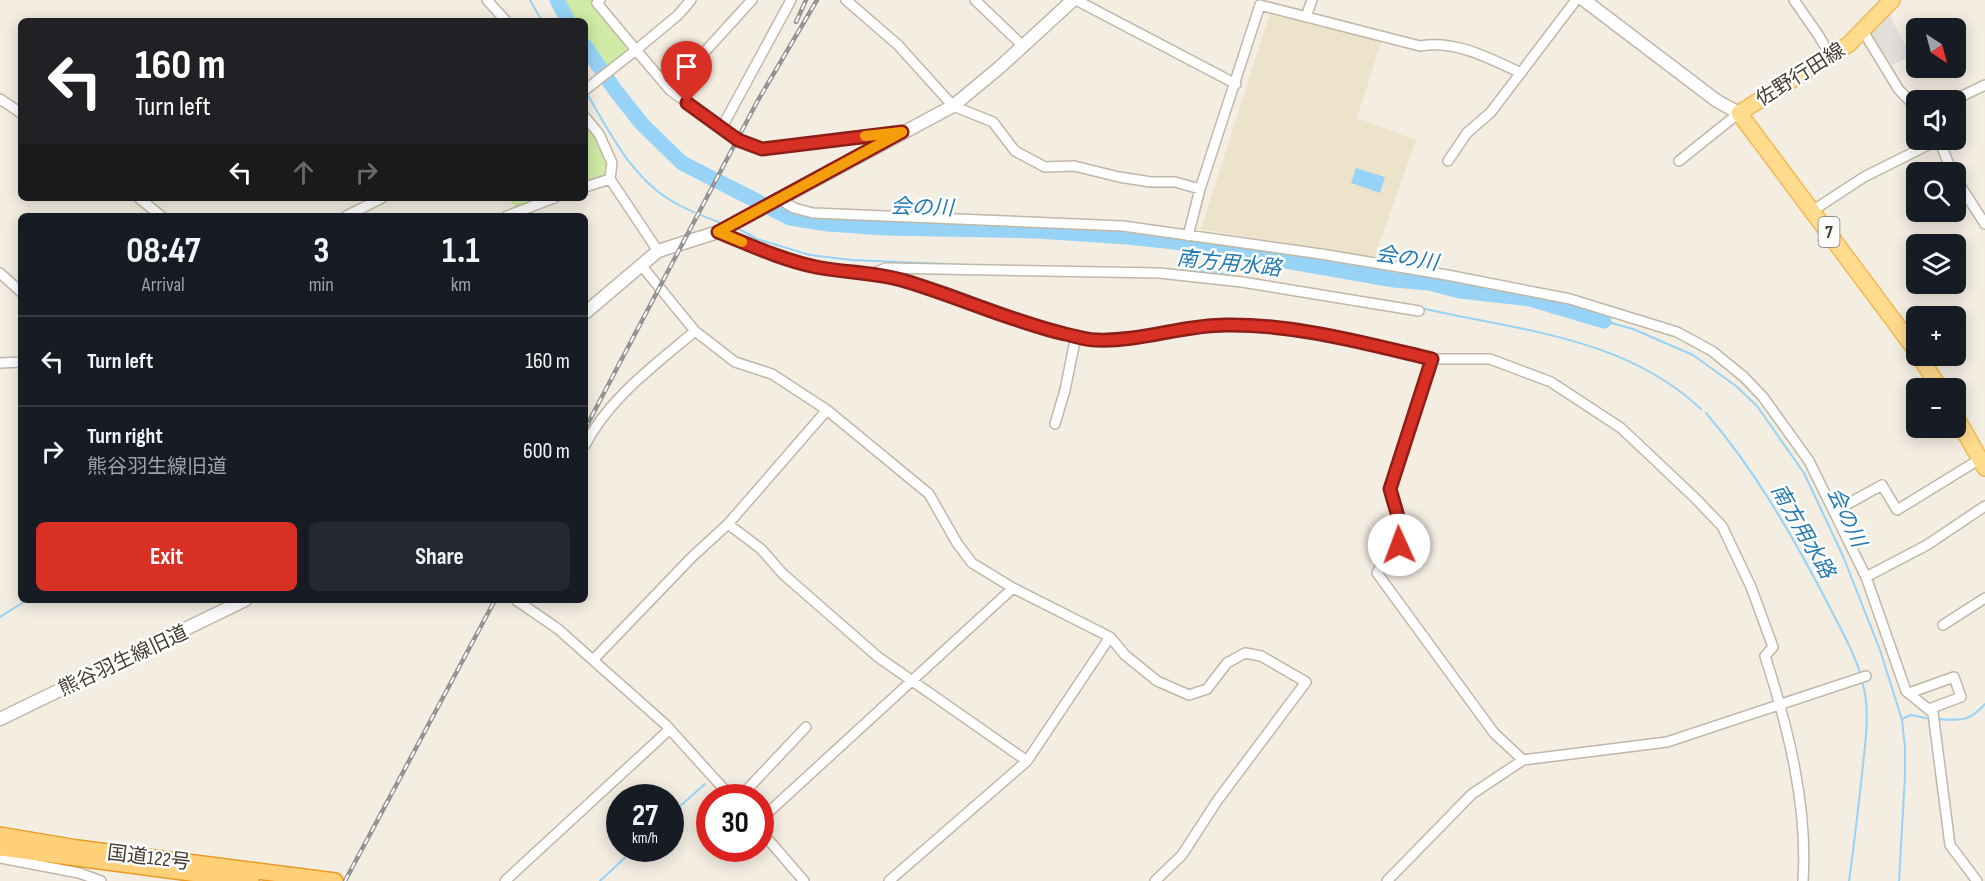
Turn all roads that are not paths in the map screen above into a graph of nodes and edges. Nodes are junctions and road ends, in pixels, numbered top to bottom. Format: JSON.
{"nodes":[{"id":1,"x":487,"y":0,"type":"edge"},
{"id":2,"x":691,"y":0,"type":"edge"},
{"id":3,"x":752,"y":0,"type":"edge"},
{"id":4,"x":791,"y":0,"type":"edge"},
{"id":5,"x":846,"y":0,"type":"edge"},
{"id":6,"x":975,"y":0,"type":"edge"},
{"id":7,"x":1075,"y":0,"type":"edge"},
{"id":8,"x":1312,"y":0,"type":"edge"},
{"id":9,"x":1576,"y":0,"type":"edge"},
{"id":10,"x":1584,"y":0,"type":"edge"},
{"id":11,"x":1794,"y":0,"type":"edge"},
{"id":12,"x":1892,"y":0,"type":"edge"},
{"id":13,"x":597,"y":1,"type":"edge"},
{"id":14,"x":1306,"y":17,"type":"junction"},
{"id":15,"x":503,"y":18,"type":"edge"},
{"id":16,"x":1863,"y":31,"type":"junction"},
{"id":17,"x":1023,"y":46,"type":"junction"},
{"id":18,"x":636,"y":50,"type":"junction"},
{"id":19,"x":1831,"y":57,"type":"junction"},
{"id":20,"x":1521,"y":73,"type":"junction"},
{"id":21,"x":1236,"y":84,"type":"junction"},
{"id":22,"x":1985,"y":85,"type":"edge"},
{"id":23,"x":588,"y":88,"type":"edge"},
{"id":24,"x":670,"y":90,"type":"junction"},
{"id":25,"x":1966,"y":94,"type":"edge"},
{"id":26,"x":1906,"y":97,"type":"edge"},
{"id":27,"x":0,"y":99,"type":"edge"},
{"id":28,"x":953,"y":106,"type":"junction"},
{"id":29,"x":18,"y":111,"type":"edge"},
{"id":30,"x":1739,"y":113,"type":"junction"},
{"id":31,"x":588,"y":121,"type":"edge"},
{"id":32,"x":721,"y":129,"type":"junction"},
{"id":33,"x":902,"y":132,"type":"junction"},
{"id":34,"x":1918,"y":150,"type":"edge"},
{"id":35,"x":1448,"y":161,"type":"dead end"},
{"id":36,"x":1679,"y":161,"type":"dead end"},
{"id":37,"x":610,"y":178,"type":"junction"},
{"id":38,"x":588,"y":186,"type":"edge"},
{"id":39,"x":1200,"y":189,"type":"junction"},
{"id":40,"x":1966,"y":195,"type":"edge"},
{"id":41,"x":777,"y":198,"type":"junction"},
{"id":42,"x":143,"y":201,"type":"edge"},
{"id":43,"x":376,"y":201,"type":"edge"},
{"id":44,"x":546,"y":201,"type":"edge"},
{"id":45,"x":1812,"y":211,"type":"junction"},
{"id":46,"x":157,"y":213,"type":"edge"},
{"id":47,"x":352,"y":213,"type":"edge"},
{"id":48,"x":515,"y":213,"type":"edge"},
{"id":49,"x":1985,"y":224,"type":"edge"},
{"id":50,"x":718,"y":232,"type":"junction"},
{"id":51,"x":1188,"y":236,"type":"junction"},
{"id":52,"x":658,"y":251,"type":"junction"},
{"id":53,"x":641,"y":265,"type":"junction"},
{"id":54,"x":0,"y":273,"type":"edge"},
{"id":55,"x":873,"y":273,"type":"junction"},
{"id":56,"x":18,"y":289,"type":"edge"},
{"id":57,"x":588,"y":310,"type":"edge"},
{"id":58,"x":1419,"y":311,"type":"dead end"},
{"id":59,"x":695,"y":331,"type":"junction"},
{"id":60,"x":1076,"y":336,"type":"junction"},
{"id":61,"x":1906,"y":338,"type":"edge"},
{"id":62,"x":1432,"y":359,"type":"junction"},
{"id":63,"x":18,"y":362,"type":"edge"},
{"id":64,"x":0,"y":363,"type":"edge"},
{"id":65,"x":827,"y":410,"type":"junction"},
{"id":66,"x":1055,"y":424,"type":"dead end"},
{"id":67,"x":1966,"y":435,"type":"edge"},
{"id":68,"x":588,"y":440,"type":"edge"},
{"id":69,"x":1982,"y":463,"type":"edge"},
{"id":70,"x":1985,"y":506,"type":"edge"},
{"id":71,"x":1835,"y":511,"type":"junction"},
{"id":72,"x":728,"y":524,"type":"junction"},
{"id":73,"x":1866,"y":577,"type":"junction"},
{"id":74,"x":1012,"y":588,"type":"junction"},
{"id":75,"x":1985,"y":598,"type":"edge"},
{"id":76,"x":520,"y":603,"type":"edge"},
{"id":77,"x":226,"y":605,"type":"edge"},
{"id":78,"x":1943,"y":626,"type":"dead end"},
{"id":79,"x":1110,"y":637,"type":"junction"},
{"id":80,"x":593,"y":660,"type":"junction"},
{"id":81,"x":1866,"y":676,"type":"dead end"},
{"id":82,"x":912,"y":682,"type":"junction"},
{"id":83,"x":1909,"y":693,"type":"junction"},
{"id":84,"x":1781,"y":706,"type":"junction"},
{"id":85,"x":1929,"y":709,"type":"junction"},
{"id":86,"x":0,"y":719,"type":"edge"},
{"id":87,"x":806,"y":727,"type":"dead end"},
{"id":88,"x":670,"y":729,"type":"junction"},
{"id":89,"x":1523,"y":760,"type":"junction"},
{"id":90,"x":1028,"y":761,"type":"junction"},
{"id":91,"x":719,"y":784,"type":"edge"},
{"id":92,"x":752,"y":784,"type":"edge"},
{"id":93,"x":774,"y":807,"type":"edge"},
{"id":94,"x":0,"y":835,"type":"edge"},
{"id":95,"x":774,"y":846,"type":"edge"},
{"id":96,"x":0,"y":849,"type":"edge"},
{"id":97,"x":0,"y":858,"type":"edge"},
{"id":98,"x":101,"y":881,"type":"edge"},
{"id":99,"x":251,"y":881,"type":"edge"},
{"id":100,"x":333,"y":881,"type":"edge"},
{"id":101,"x":505,"y":881,"type":"edge"},
{"id":102,"x":804,"y":881,"type":"edge"},
{"id":103,"x":888,"y":881,"type":"edge"},
{"id":104,"x":1155,"y":881,"type":"edge"},
{"id":105,"x":1387,"y":881,"type":"edge"},
{"id":106,"x":1803,"y":881,"type":"edge"},
{"id":107,"x":1977,"y":881,"type":"edge"}],
"edges":[{"from":1,"to":15,"type":"street"},
{"from":2,"to":18,"type":"street"},
{"from":3,"to":24,"type":"street"},
{"from":4,"to":32,"type":"street"},
{"from":5,"to":28,"type":"street"},
{"from":6,"to":17,"type":"street"},
{"from":7,"to":17,"type":"street"},
{"from":7,"to":21,"type":"street"},
{"from":8,"to":14,"type":"street"},
{"from":9,"to":20,"type":"street"},
{"from":10,"to":30,"type":"street"},
{"from":11,"to":19,"type":"street"},
{"from":12,"to":16,"type":"main road","name":"佐野行田線"},
{"from":13,"to":18,"type":"street"},
{"from":14,"to":20,"type":"street"},
{"from":14,"to":21,"type":"street"},
{"from":16,"to":19,"type":"main road","name":"佐野行田線"},
{"from":16,"to":26,"type":"street"},
{"from":17,"to":28,"type":"street"},
{"from":18,"to":23,"type":"street"},
{"from":18,"to":24,"type":"street"},
{"from":19,"to":30,"type":"main road","name":"佐野行田線"},
{"from":20,"to":35,"type":"street"},
{"from":21,"to":39,"type":"street"},
{"from":22,"to":25,"type":"street"},
{"from":24,"to":32,"type":"street"},
{"from":27,"to":29,"type":"street"},
{"from":28,"to":33,"type":"street"},
{"from":28,"to":39,"type":"street"},
{"from":30,"to":36,"type":"street"},
{"from":30,"to":45,"type":"main road","name":"佐野行田線","number":"7"},
{"from":31,"to":37,"type":"street"},
{"from":32,"to":33,"type":"street"},
{"from":33,"to":41,"type":"street"},
{"from":34,"to":45,"type":"street"},
{"from":37,"to":38,"type":"street"},
{"from":37,"to":52,"type":"street"},
{"from":39,"to":51,"type":"street"},
{"from":40,"to":49,"type":"street"},
{"from":41,"to":50,"type":"street"},
{"from":41,"to":51,"type":"street"},
{"from":42,"to":46,"type":"street"},
{"from":43,"to":47,"type":"street"},
{"from":44,"to":48,"type":"street"},
{"from":45,"to":61,"type":"main road","name":"佐野行田線","number":"7"},
{"from":50,"to":52,"type":"street"},
{"from":50,"to":55,"type":"street"},
{"from":51,"to":71,"type":"street"},
{"from":52,"to":53,"type":"street"},
{"from":53,"to":57,"type":"street"},
{"from":53,"to":59,"type":"street"},
{"from":54,"to":56,"type":"street"},
{"from":55,"to":58,"type":"street"},
{"from":55,"to":60,"type":"street"},
{"from":59,"to":65,"type":"street"},
{"from":59,"to":68,"type":"street"},
{"from":60,"to":62,"type":"street"},
{"from":60,"to":66,"type":"street"},
{"from":62,"to":84,"type":"street"},
{"from":62,"to":89,"type":"street"},
{"from":63,"to":64,"type":"street"},
{"from":65,"to":72,"type":"street"},
{"from":65,"to":74,"type":"street"},
{"from":67,"to":69,"type":"main road"},
{"from":69,"to":71,"type":"street"},
{"from":70,"to":73,"type":"street"},
{"from":71,"to":73,"type":"street"},
{"from":72,"to":80,"type":"street"},
{"from":72,"to":82,"type":"street"},
{"from":73,"to":83,"type":"street"},
{"from":74,"to":79,"type":"street"},
{"from":74,"to":82,"type":"street"},
{"from":75,"to":78,"type":"street"},
{"from":76,"to":80,"type":"street"},
{"from":77,"to":86,"type":"street","name":"熊谷羽生線旧道"},
{"from":79,"to":90,"type":"street"},
{"from":79,"to":104,"type":"street"},
{"from":80,"to":88,"type":"street"},
{"from":81,"to":84,"type":"street"},
{"from":82,"to":90,"type":"street"},
{"from":82,"to":93,"type":"street"},
{"from":83,"to":85,"type":"street"},
{"from":83,"to":85,"type":"street"},
{"from":84,"to":89,"type":"street"},
{"from":84,"to":106,"type":"street"},
{"from":85,"to":107,"type":"street"},
{"from":87,"to":92,"type":"street"},
{"from":88,"to":91,"type":"street"},
{"from":88,"to":101,"type":"street"},
{"from":89,"to":105,"type":"street"},
{"from":90,"to":103,"type":"street"},
{"from":94,"to":100,"type":"highway","name":"国道122号"},
{"from":95,"to":102,"type":"street"},
{"from":96,"to":99,"type":"highway","name":"国道122号"},
{"from":97,"to":98,"type":"street"}]}
